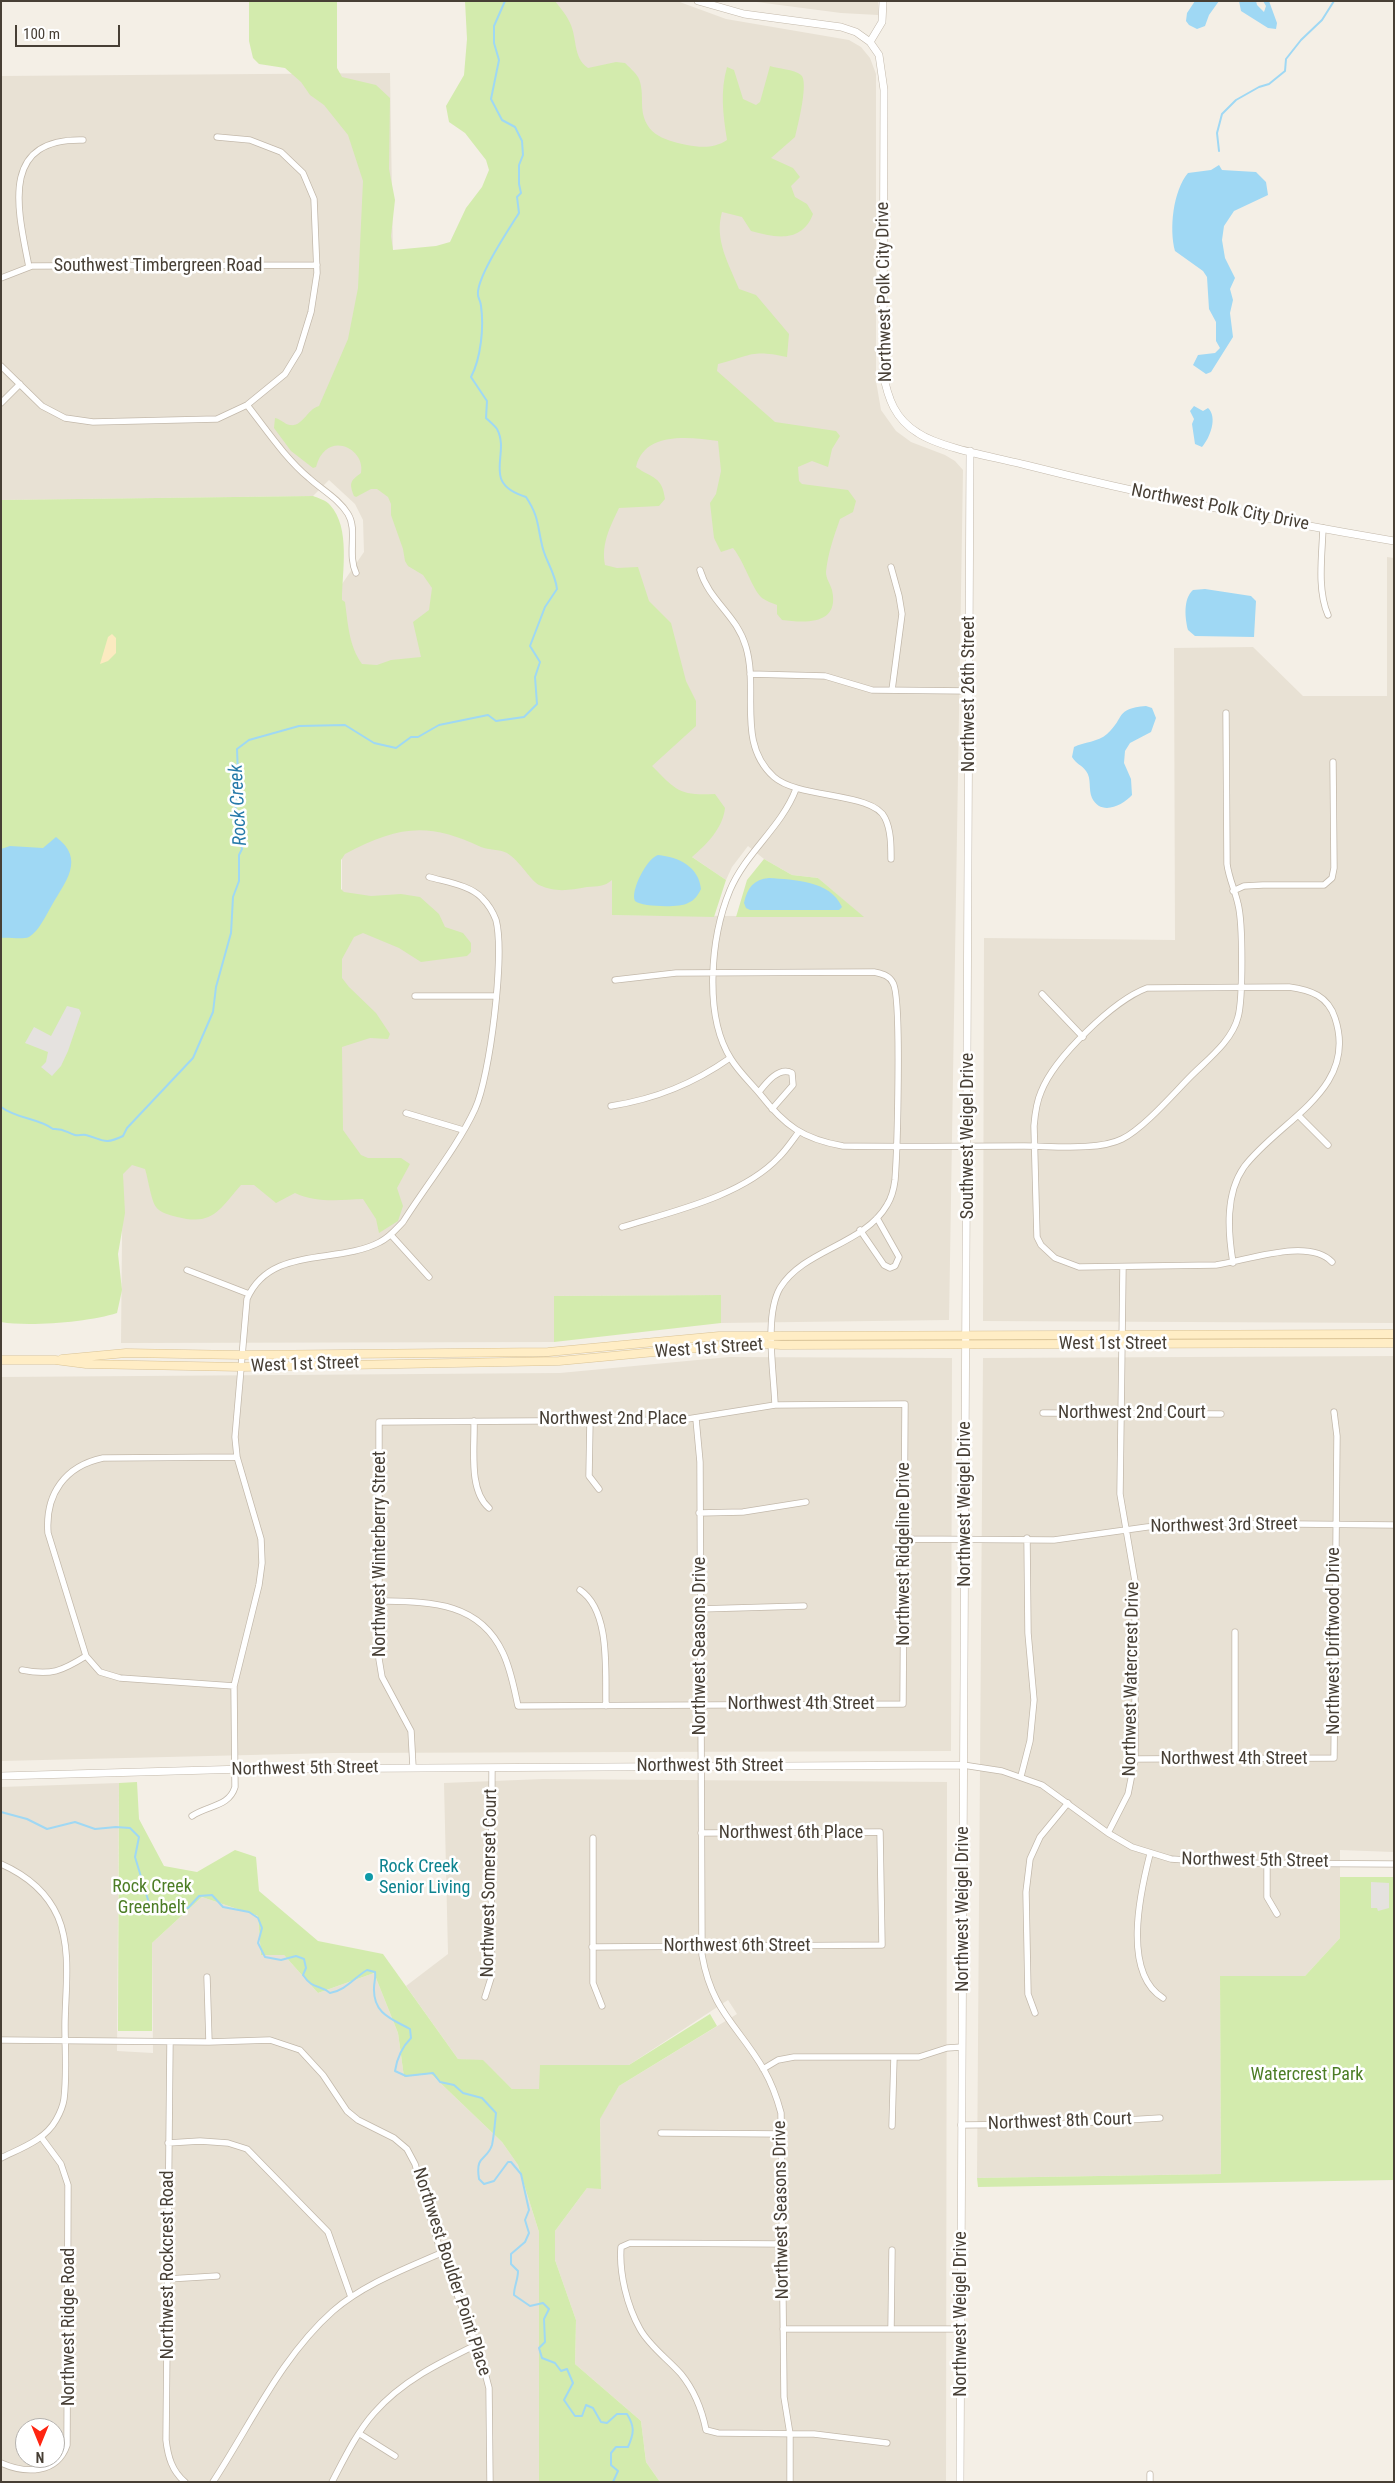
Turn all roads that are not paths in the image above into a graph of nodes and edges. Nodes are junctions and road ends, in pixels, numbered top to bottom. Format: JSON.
{"nodes":[{"id":1,"x":698,"y":1,"type":"edge"},
{"id":2,"x":882,"y":1,"type":"edge"},
{"id":3,"x":870,"y":42,"type":"junction"},
{"id":4,"x":217,"y":137,"type":"dead end"},
{"id":5,"x":83,"y":140,"type":"dead end"},
{"id":6,"x":317,"y":265,"type":"junction"},
{"id":7,"x":29,"y":267,"type":"junction"},
{"id":8,"x":1,"y":278,"type":"edge"},
{"id":9,"x":1,"y":366,"type":"edge"},
{"id":10,"x":20,"y":384,"type":"junction"},
{"id":11,"x":1,"y":403,"type":"edge"},
{"id":12,"x":247,"y":406,"type":"junction"},
{"id":13,"x":970,"y":451,"type":"junction"},
{"id":14,"x":1323,"y":528,"type":"junction"},
{"id":15,"x":1394,"y":541,"type":"edge"},
{"id":16,"x":891,"y":567,"type":"dead end"},
{"id":17,"x":700,"y":570,"type":"dead end"},
{"id":18,"x":356,"y":573,"type":"dead end"},
{"id":19,"x":1328,"y":615,"type":"dead end"},
{"id":20,"x":750,"y":674,"type":"junction"},
{"id":21,"x":892,"y":690,"type":"junction"},
{"id":22,"x":970,"y":691,"type":"junction"},
{"id":23,"x":1226,"y":713,"type":"dead end"},
{"id":24,"x":1334,"y":762,"type":"dead end"},
{"id":25,"x":796,"y":789,"type":"junction"},
{"id":26,"x":891,"y":859,"type":"dead end"},
{"id":27,"x":430,"y":877,"type":"dead end"},
{"id":28,"x":1233,"y":891,"type":"junction"},
{"id":29,"x":968,"y":936,"type":"joint"},
{"id":30,"x":713,"y":972,"type":"junction"},
{"id":31,"x":615,"y":980,"type":"dead end"},
{"id":32,"x":1240,"y":987,"type":"junction"},
{"id":33,"x":1042,"y":994,"type":"dead end"},
{"id":34,"x":416,"y":996,"type":"dead end"},
{"id":35,"x":496,"y":996,"type":"junction"},
{"id":36,"x":1083,"y":1037,"type":"junction"},
{"id":37,"x":730,"y":1058,"type":"junction"},
{"id":38,"x":759,"y":1092,"type":"junction"},
{"id":39,"x":611,"y":1106,"type":"dead end"},
{"id":40,"x":772,"y":1109,"type":"junction"},
{"id":41,"x":406,"y":1113,"type":"dead end"},
{"id":42,"x":1298,"y":1115,"type":"junction"},
{"id":43,"x":463,"y":1130,"type":"junction"},
{"id":44,"x":798,"y":1133,"type":"junction"},
{"id":45,"x":1328,"y":1145,"type":"dead end"},
{"id":46,"x":967,"y":1146,"type":"junction"},
{"id":47,"x":1034,"y":1146,"type":"junction"},
{"id":48,"x":896,"y":1147,"type":"junction"},
{"id":49,"x":877,"y":1218,"type":"junction"},
{"id":50,"x":622,"y":1227,"type":"dead end"},
{"id":51,"x":860,"y":1230,"type":"junction"},
{"id":52,"x":392,"y":1235,"type":"junction"},
{"id":53,"x":1332,"y":1262,"type":"dead end"},
{"id":54,"x":1233,"y":1263,"type":"junction"},
{"id":55,"x":1123,"y":1267,"type":"junction"},
{"id":56,"x":187,"y":1270,"type":"dead end"},
{"id":57,"x":429,"y":1277,"type":"dead end"},
{"id":58,"x":249,"y":1294,"type":"junction"},
{"id":59,"x":1394,"y":1334,"type":"edge"},
{"id":60,"x":966,"y":1336,"type":"junction"},
{"id":61,"x":772,"y":1340,"type":"junction"},
{"id":62,"x":1123,"y":1340,"type":"junction"},
{"id":63,"x":1394,"y":1343,"type":"edge"},
{"id":64,"x":966,"y":1344,"type":"junction"},
{"id":65,"x":1,"y":1360,"type":"edge"},
{"id":66,"x":55,"y":1360,"type":"junction"},
{"id":67,"x":242,"y":1361,"type":"junction"},
{"id":68,"x":905,"y":1404,"type":"joint"},
{"id":69,"x":775,"y":1405,"type":"junction"},
{"id":70,"x":1334,"y":1412,"type":"dead end"},
{"id":71,"x":1043,"y":1413,"type":"dead end"},
{"id":72,"x":1122,"y":1414,"type":"junction"},
{"id":73,"x":1220,"y":1414,"type":"dead end"},
{"id":74,"x":696,"y":1419,"type":"junction"},
{"id":75,"x":590,"y":1420,"type":"junction"},
{"id":76,"x":474,"y":1421,"type":"junction"},
{"id":77,"x":379,"y":1422,"type":"joint"},
{"id":78,"x":236,"y":1457,"type":"junction"},
{"id":79,"x":599,"y":1489,"type":"dead end"},
{"id":80,"x":806,"y":1502,"type":"dead end"},
{"id":81,"x":489,"y":1508,"type":"dead end"},
{"id":82,"x":699,"y":1513,"type":"junction"},
{"id":83,"x":1335,"y":1524,"type":"junction"},
{"id":84,"x":1394,"y":1525,"type":"edge"},
{"id":85,"x":1125,"y":1530,"type":"junction"},
{"id":86,"x":965,"y":1538,"type":"junction"},
{"id":87,"x":1027,"y":1538,"type":"junction"},
{"id":88,"x":904,"y":1539,"type":"junction"},
{"id":89,"x":580,"y":1590,"type":"dead end"},
{"id":90,"x":380,"y":1601,"type":"junction"},
{"id":91,"x":804,"y":1606,"type":"dead end"},
{"id":92,"x":700,"y":1609,"type":"junction"},
{"id":93,"x":1235,"y":1632,"type":"dead end"},
{"id":94,"x":86,"y":1656,"type":"junction"},
{"id":95,"x":22,"y":1670,"type":"dead end"},
{"id":96,"x":234,"y":1686,"type":"junction"},
{"id":97,"x":904,"y":1704,"type":"joint"},
{"id":98,"x":700,"y":1705,"type":"junction"},
{"id":99,"x":606,"y":1706,"type":"junction"},
{"id":100,"x":1135,"y":1758,"type":"junction"},
{"id":101,"x":1334,"y":1758,"type":"joint"},
{"id":102,"x":1236,"y":1759,"type":"junction"},
{"id":103,"x":964,"y":1765,"type":"junction"},
{"id":104,"x":701,"y":1766,"type":"junction"},
{"id":105,"x":413,"y":1768,"type":"junction"},
{"id":106,"x":492,"y":1768,"type":"junction"},
{"id":107,"x":235,"y":1769,"type":"junction"},
{"id":108,"x":1,"y":1776,"type":"edge"},
{"id":109,"x":1021,"y":1776,"type":"junction"},
{"id":110,"x":1068,"y":1803,"type":"junction"},
{"id":111,"x":192,"y":1816,"type":"dead end"},
{"id":112,"x":701,"y":1833,"type":"junction"},
{"id":113,"x":1108,"y":1833,"type":"junction"},
{"id":114,"x":594,"y":1838,"type":"dead end"},
{"id":115,"x":1150,"y":1854,"type":"junction"},
{"id":116,"x":1267,"y":1863,"type":"junction"},
{"id":117,"x":1,"y":1864,"type":"edge"},
{"id":118,"x":1394,"y":1864,"type":"edge"},
{"id":119,"x":1277,"y":1914,"type":"dead end"},
{"id":120,"x":882,"y":1945,"type":"joint"},
{"id":121,"x":592,"y":1947,"type":"junction"},
{"id":122,"x":702,"y":1947,"type":"junction"},
{"id":123,"x":207,"y":1977,"type":"dead end"},
{"id":124,"x":485,"y":1997,"type":"dead end"},
{"id":125,"x":1163,"y":1998,"type":"dead end"},
{"id":126,"x":602,"y":2006,"type":"dead end"},
{"id":127,"x":1036,"y":2013,"type":"dead end"},
{"id":128,"x":1,"y":2040,"type":"edge"},
{"id":129,"x":66,"y":2041,"type":"junction"},
{"id":130,"x":170,"y":2042,"type":"junction"},
{"id":131,"x":209,"y":2042,"type":"junction"},
{"id":132,"x":962,"y":2047,"type":"junction"},
{"id":133,"x":894,"y":2057,"type":"junction"},
{"id":134,"x":763,"y":2069,"type":"junction"},
{"id":135,"x":1160,"y":2118,"type":"dead end"},
{"id":136,"x":961,"y":2125,"type":"junction"},
{"id":137,"x":892,"y":2126,"type":"dead end"},
{"id":138,"x":661,"y":2133,"type":"dead end"},
{"id":139,"x":782,"y":2134,"type":"junction"},
{"id":140,"x":42,"y":2137,"type":"junction"},
{"id":141,"x":168,"y":2143,"type":"junction"},
{"id":142,"x":1,"y":2158,"type":"edge"},
{"id":143,"x":782,"y":2244,"type":"junction"},
{"id":144,"x":892,"y":2250,"type":"dead end"},
{"id":145,"x":441,"y":2253,"type":"junction"},
{"id":146,"x":217,"y":2276,"type":"dead end"},
{"id":147,"x":168,"y":2279,"type":"junction"},
{"id":148,"x":351,"y":2297,"type":"junction"},
{"id":149,"x":891,"y":2329,"type":"junction"},
{"id":150,"x":961,"y":2329,"type":"junction"},
{"id":151,"x":783,"y":2330,"type":"junction"},
{"id":152,"x":476,"y":2345,"type":"junction"},
{"id":153,"x":360,"y":2434,"type":"junction"},
{"id":154,"x":790,"y":2434,"type":"junction"},
{"id":155,"x":887,"y":2443,"type":"dead end"},
{"id":156,"x":394,"y":2456,"type":"dead end"},
{"id":157,"x":1,"y":2463,"type":"edge"},
{"id":158,"x":1150,"y":2474,"type":"dead end"},
{"id":159,"x":185,"y":2482,"type":"edge"},
{"id":160,"x":213,"y":2482,"type":"edge"},
{"id":161,"x":332,"y":2482,"type":"edge"},
{"id":162,"x":490,"y":2482,"type":"edge"},
{"id":163,"x":790,"y":2482,"type":"edge"},
{"id":164,"x":960,"y":2482,"type":"edge"},
{"id":165,"x":1150,"y":2482,"type":"edge"}],
"edges":[{"from":1,"to":3,"type":"street"},
{"from":2,"to":3,"type":"street"},
{"from":3,"to":13,"type":"street","name":"Northwest Polk City Drive"},
{"from":4,"to":6,"type":"street"},
{"from":5,"to":7,"type":"street"},
{"from":6,"to":7,"type":"street","name":"Southwest Timbergreen Road"},
{"from":6,"to":12,"type":"street"},
{"from":7,"to":8,"type":"street","name":"Southwest Timbergreen Road"},
{"from":9,"to":10,"type":"street"},
{"from":10,"to":11,"type":"street"},
{"from":10,"to":12,"type":"street"},
{"from":12,"to":18,"type":"street"},
{"from":13,"to":14,"type":"street","name":"Northwest Polk City Drive"},
{"from":13,"to":22,"type":"street","name":"Northwest 26th Street"},
{"from":14,"to":15,"type":"street","name":"Northwest Polk City Drive"},
{"from":14,"to":19,"type":"street"},
{"from":16,"to":21,"type":"street"},
{"from":17,"to":20,"type":"street"},
{"from":20,"to":21,"type":"street"},
{"from":20,"to":25,"type":"street"},
{"from":21,"to":22,"type":"street"},
{"from":22,"to":29,"type":"street","name":"Northwest 26th Street"},
{"from":23,"to":28,"type":"street"},
{"from":24,"to":28,"type":"street"},
{"from":25,"to":26,"type":"street"},
{"from":25,"to":30,"type":"street"},
{"from":27,"to":35,"type":"street"},
{"from":28,"to":32,"type":"street"},
{"from":29,"to":46,"type":"street","name":"Southwest Weigel Drive"},
{"from":30,"to":31,"type":"street"},
{"from":30,"to":37,"type":"street"},
{"from":30,"to":48,"type":"street"},
{"from":32,"to":36,"type":"street"},
{"from":32,"to":42,"type":"street"},
{"from":32,"to":47,"type":"street"},
{"from":33,"to":36,"type":"street"},
{"from":34,"to":35,"type":"street"},
{"from":35,"to":43,"type":"street"},
{"from":36,"to":47,"type":"street"},
{"from":37,"to":38,"type":"street"},
{"from":37,"to":39,"type":"street"},
{"from":38,"to":40,"type":"street"},
{"from":38,"to":40,"type":"street"},
{"from":40,"to":44,"type":"street"},
{"from":41,"to":43,"type":"street"},
{"from":42,"to":45,"type":"street"},
{"from":42,"to":54,"type":"street"},
{"from":43,"to":52,"type":"street"},
{"from":44,"to":48,"type":"street"},
{"from":44,"to":50,"type":"street"},
{"from":46,"to":47,"type":"street"},
{"from":46,"to":48,"type":"street"},
{"from":46,"to":60,"type":"street","name":"Southwest Weigel Drive"},
{"from":47,"to":55,"type":"street"},
{"from":48,"to":49,"type":"street"},
{"from":49,"to":51,"type":"street"},
{"from":49,"to":51,"type":"street"},
{"from":51,"to":61,"type":"street"},
{"from":52,"to":57,"type":"street"},
{"from":52,"to":58,"type":"street"},
{"from":53,"to":54,"type":"street"},
{"from":54,"to":55,"type":"street"},
{"from":55,"to":62,"type":"street","name":"Northwest Watercrest Drive"},
{"from":56,"to":58,"type":"street"},
{"from":58,"to":67,"type":"street"},
{"from":59,"to":62,"type":"main road","name":"West 1st Street"},
{"from":60,"to":61,"type":"main road","name":"West 1st Street"},
{"from":60,"to":62,"type":"main road","name":"West 1st Street"},
{"from":60,"to":64,"type":"street","name":"Northwest Weigel Drive"},
{"from":61,"to":64,"type":"main road","name":"West 1st Street"},
{"from":61,"to":67,"type":"main road","name":"West 1st Street"},
{"from":61,"to":67,"type":"main road","name":"West 1st Street"},
{"from":61,"to":69,"type":"street"},
{"from":62,"to":63,"type":"main road","name":"West 1st Street"},
{"from":62,"to":64,"type":"main road","name":"West 1st Street"},
{"from":62,"to":72,"type":"street","name":"Northwest Watercrest Drive"},
{"from":64,"to":86,"type":"street","name":"Northwest Weigel Drive"},
{"from":65,"to":66,"type":"main road","name":"West 1st Street"},
{"from":66,"to":67,"type":"main road","name":"West 1st Street"},
{"from":66,"to":67,"type":"main road","name":"West 1st Street"},
{"from":67,"to":78,"type":"street"},
{"from":68,"to":69,"type":"street","name":"Northwest 2nd Place"},
{"from":68,"to":88,"type":"street","name":"Northwest Ridgeline Drive"},
{"from":69,"to":74,"type":"street","name":"Northwest 2nd Place"},
{"from":70,"to":83,"type":"street","name":"Northwest Driftwood Drive"},
{"from":71,"to":72,"type":"street","name":"Northwest 2nd Court"},
{"from":72,"to":73,"type":"street","name":"Northwest 2nd Court"},
{"from":72,"to":85,"type":"street","name":"Northwest Watercrest Drive"},
{"from":74,"to":75,"type":"street","name":"Northwest 2nd Place"},
{"from":74,"to":82,"type":"street","name":"Northwest Seasons Drive"},
{"from":75,"to":76,"type":"street","name":"Northwest 2nd Place"},
{"from":75,"to":79,"type":"street"},
{"from":76,"to":77,"type":"street","name":"Northwest 2nd Place"},
{"from":76,"to":81,"type":"street"},
{"from":77,"to":90,"type":"street","name":"Northwest Winterberry Street"},
{"from":78,"to":94,"type":"street"},
{"from":78,"to":96,"type":"street"},
{"from":80,"to":82,"type":"street"},
{"from":82,"to":92,"type":"street","name":"Northwest Seasons Drive"},
{"from":83,"to":84,"type":"street","name":"Northwest 3rd Street"},
{"from":83,"to":85,"type":"street","name":"Northwest 3rd Street"},
{"from":83,"to":101,"type":"street","name":"Northwest Driftwood Drive"},
{"from":85,"to":87,"type":"street","name":"Northwest 3rd Street"},
{"from":85,"to":100,"type":"street","name":"Northwest Watercrest Drive"},
{"from":86,"to":87,"type":"street","name":"Northwest 3rd Street"},
{"from":86,"to":88,"type":"street","name":"Northwest 3rd Street"},
{"from":86,"to":103,"type":"street","name":"Northwest Weigel Drive"},
{"from":87,"to":109,"type":"street"},
{"from":88,"to":97,"type":"street","name":"Northwest Ridgeline Drive"},
{"from":89,"to":99,"type":"street"},
{"from":90,"to":99,"type":"street","name":"Northwest 4th Street"},
{"from":90,"to":105,"type":"street","name":"Northwest Winterberry Street"},
{"from":91,"to":92,"type":"street"},
{"from":92,"to":98,"type":"street","name":"Northwest Seasons Drive"},
{"from":93,"to":102,"type":"street"},
{"from":94,"to":95,"type":"street"},
{"from":94,"to":96,"type":"street"},
{"from":96,"to":107,"type":"street"},
{"from":97,"to":98,"type":"street","name":"Northwest 4th Street"},
{"from":98,"to":99,"type":"street","name":"Northwest 4th Street"},
{"from":98,"to":104,"type":"street","name":"Northwest Seasons Drive"},
{"from":100,"to":102,"type":"street","name":"Northwest 4th Street"},
{"from":100,"to":113,"type":"street","name":"Northwest Watercrest Drive"},
{"from":101,"to":102,"type":"street","name":"Northwest 4th Street"},
{"from":103,"to":104,"type":"street","name":"Northwest 5th Street"},
{"from":103,"to":109,"type":"street","name":"Northwest 5th Street"},
{"from":103,"to":132,"type":"street","name":"Northwest Weigel Drive"},
{"from":104,"to":106,"type":"street","name":"Northwest 5th Street"},
{"from":104,"to":112,"type":"street","name":"Northwest Seasons Drive"},
{"from":105,"to":106,"type":"street","name":"Northwest 5th Street"},
{"from":105,"to":107,"type":"street","name":"Northwest 5th Street"},
{"from":106,"to":124,"type":"street","name":"Northwest Somerset Court"},
{"from":107,"to":108,"type":"street","name":"Northwest 5th Street"},
{"from":107,"to":111,"type":"street"},
{"from":109,"to":110,"type":"street","name":"Northwest 5th Street"},
{"from":110,"to":113,"type":"street","name":"Northwest 5th Street"},
{"from":110,"to":127,"type":"street"},
{"from":112,"to":120,"type":"street","name":"Northwest 6th Place"},
{"from":112,"to":122,"type":"street","name":"Northwest Seasons Drive"},
{"from":113,"to":115,"type":"street","name":"Northwest 5th Street"},
{"from":114,"to":121,"type":"street"},
{"from":115,"to":116,"type":"street","name":"Northwest 5th Street"},
{"from":115,"to":125,"type":"street"},
{"from":116,"to":118,"type":"street","name":"Northwest 5th Street"},
{"from":116,"to":119,"type":"street"},
{"from":117,"to":129,"type":"street"},
{"from":120,"to":122,"type":"street","name":"Northwest 6th Street"},
{"from":121,"to":122,"type":"street","name":"Northwest 6th Street"},
{"from":121,"to":126,"type":"street"},
{"from":122,"to":134,"type":"street","name":"Northwest Seasons Drive"},
{"from":123,"to":131,"type":"street"},
{"from":128,"to":129,"type":"street","name":"Northwest Boulder Point Place"},
{"from":129,"to":130,"type":"street","name":"Northwest Boulder Point Place"},
{"from":129,"to":140,"type":"street"},
{"from":130,"to":131,"type":"street","name":"Northwest Boulder Point Place"},
{"from":130,"to":141,"type":"street","name":"Northwest Rockcrest Road"},
{"from":131,"to":145,"type":"street","name":"Northwest Boulder Point Place"},
{"from":132,"to":133,"type":"street"},
{"from":132,"to":136,"type":"street","name":"Northwest Weigel Drive"},
{"from":133,"to":134,"type":"street"},
{"from":133,"to":137,"type":"street"},
{"from":134,"to":139,"type":"street","name":"Northwest Seasons Drive"},
{"from":135,"to":136,"type":"street","name":"Northwest 8th Court"},
{"from":136,"to":150,"type":"street","name":"Northwest Weigel Drive"},
{"from":138,"to":139,"type":"street"},
{"from":139,"to":143,"type":"street","name":"Northwest Seasons Drive"},
{"from":140,"to":142,"type":"street"},
{"from":140,"to":157,"type":"street","name":"Northwest Ridge Road"},
{"from":141,"to":147,"type":"street","name":"Northwest Rockcrest Road"},
{"from":141,"to":148,"type":"street"},
{"from":143,"to":151,"type":"street","name":"Northwest Seasons Drive"},
{"from":143,"to":154,"type":"street"},
{"from":144,"to":149,"type":"street"},
{"from":145,"to":148,"type":"street"},
{"from":145,"to":152,"type":"street","name":"Northwest Boulder Point Place"},
{"from":146,"to":147,"type":"street"},
{"from":147,"to":159,"type":"street","name":"Northwest Rockcrest Road"},
{"from":148,"to":160,"type":"street"},
{"from":149,"to":150,"type":"street"},
{"from":149,"to":151,"type":"street"},
{"from":150,"to":164,"type":"street","name":"Northwest Weigel Drive"},
{"from":151,"to":154,"type":"street","name":"Northwest Seasons Drive"},
{"from":152,"to":153,"type":"street"},
{"from":152,"to":162,"type":"street","name":"Northwest Boulder Point Place"},
{"from":153,"to":156,"type":"street"},
{"from":153,"to":161,"type":"street"},
{"from":154,"to":155,"type":"street"},
{"from":154,"to":163,"type":"street","name":"Northwest Seasons Drive"},
{"from":158,"to":165,"type":"street"}]}
